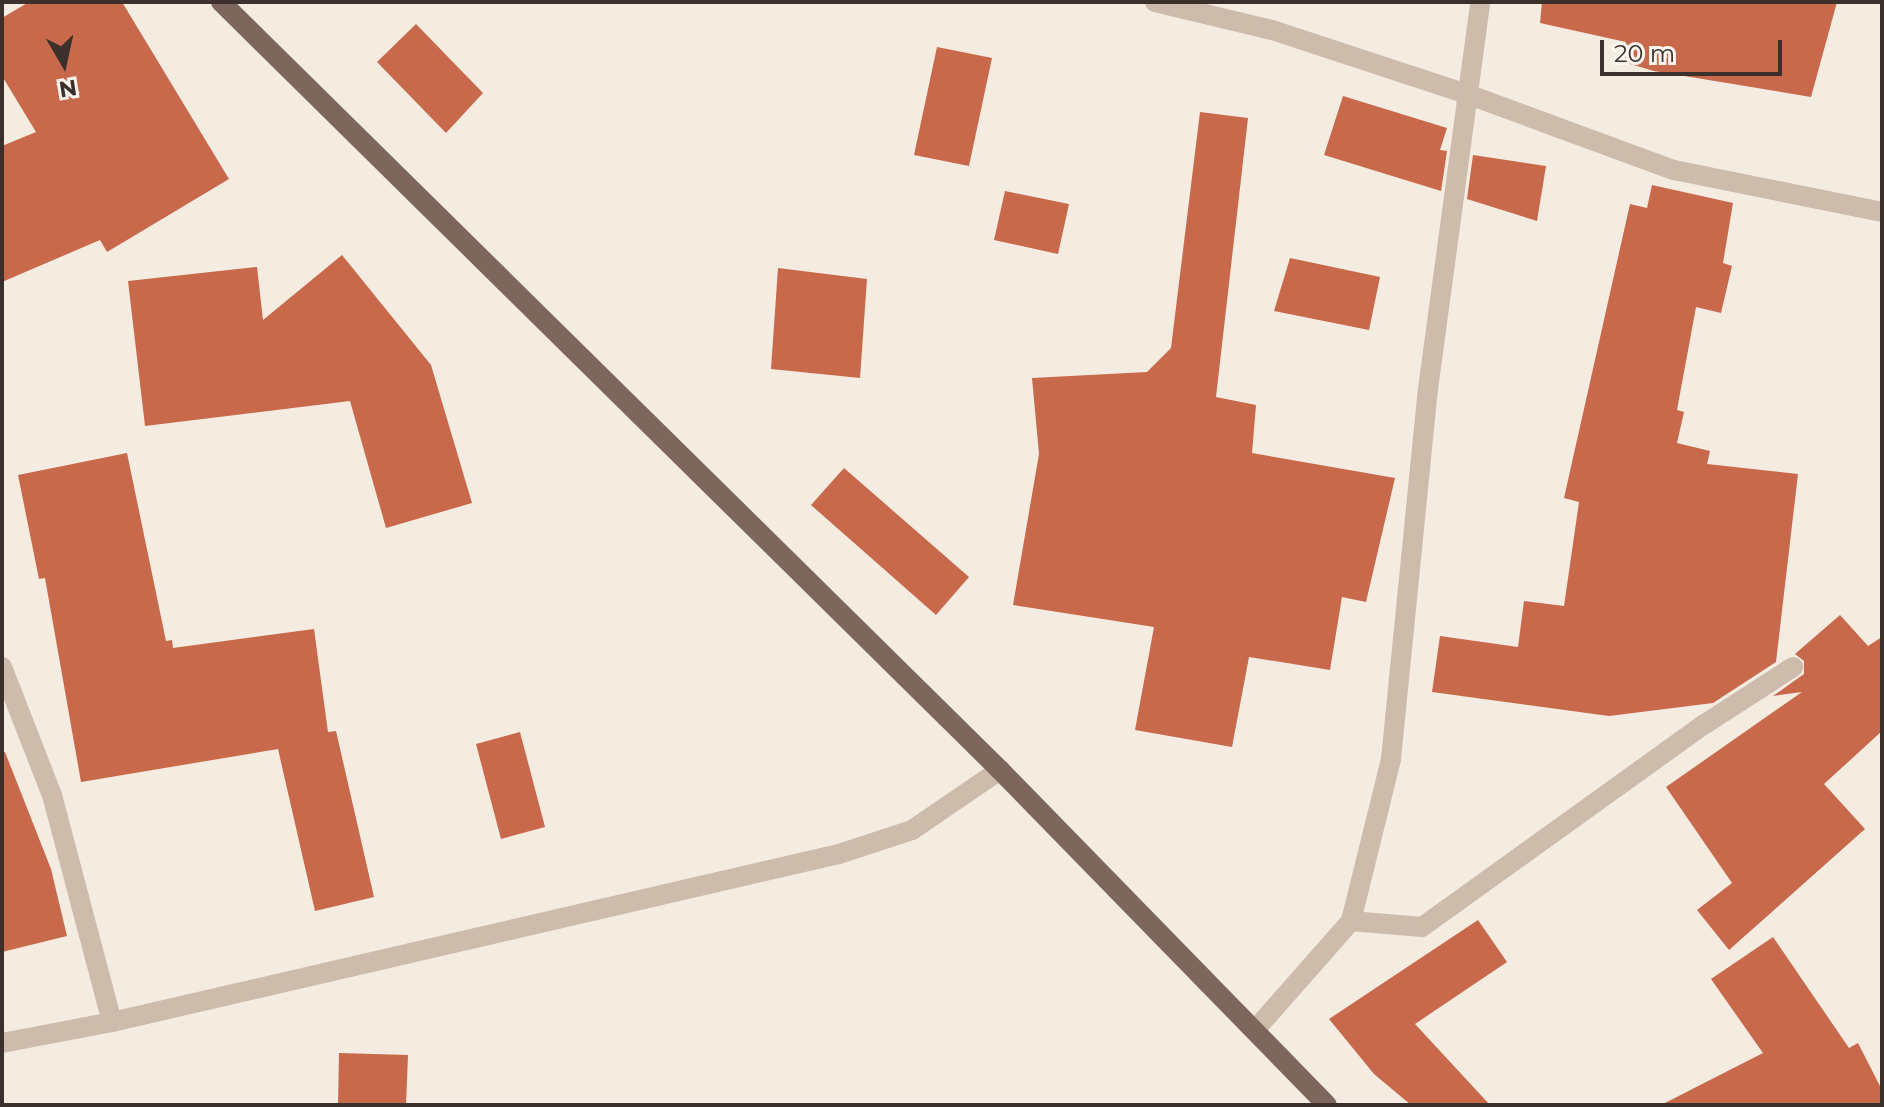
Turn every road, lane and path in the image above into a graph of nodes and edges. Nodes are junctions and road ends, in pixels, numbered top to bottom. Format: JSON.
{"nodes":[{"id":1,"x":221,"y":2,"type":"edge"},
{"id":2,"x":1155,"y":2,"type":"edge"},
{"id":3,"x":1480,"y":2,"type":"edge"},
{"id":4,"x":1467,"y":94,"type":"junction"},
{"id":5,"x":1882,"y":212,"type":"edge"},
{"id":6,"x":2,"y":667,"type":"edge"},
{"id":7,"x":1793,"y":667,"type":"dead end"},
{"id":8,"x":1000,"y":770,"type":"junction"},
{"id":9,"x":1351,"y":921,"type":"junction"},
{"id":10,"x":112,"y":1022,"type":"junction"},
{"id":11,"x":1255,"y":1030,"type":"junction"},
{"id":12,"x":2,"y":1043,"type":"edge"},
{"id":13,"x":1327,"y":1105,"type":"edge"}],
"edges":[{"from":1,"to":8,"type":"main road"},
{"from":2,"to":4,"type":"street"},
{"from":3,"to":4,"type":"street"},
{"from":4,"to":5,"type":"street"},
{"from":4,"to":9,"type":"street"},
{"from":6,"to":10,"type":"street"},
{"from":7,"to":9,"type":"street"},
{"from":8,"to":10,"type":"street"},
{"from":8,"to":11,"type":"main road"},
{"from":9,"to":11,"type":"street"},
{"from":10,"to":12,"type":"street"},
{"from":11,"to":13,"type":"main road"}]}
